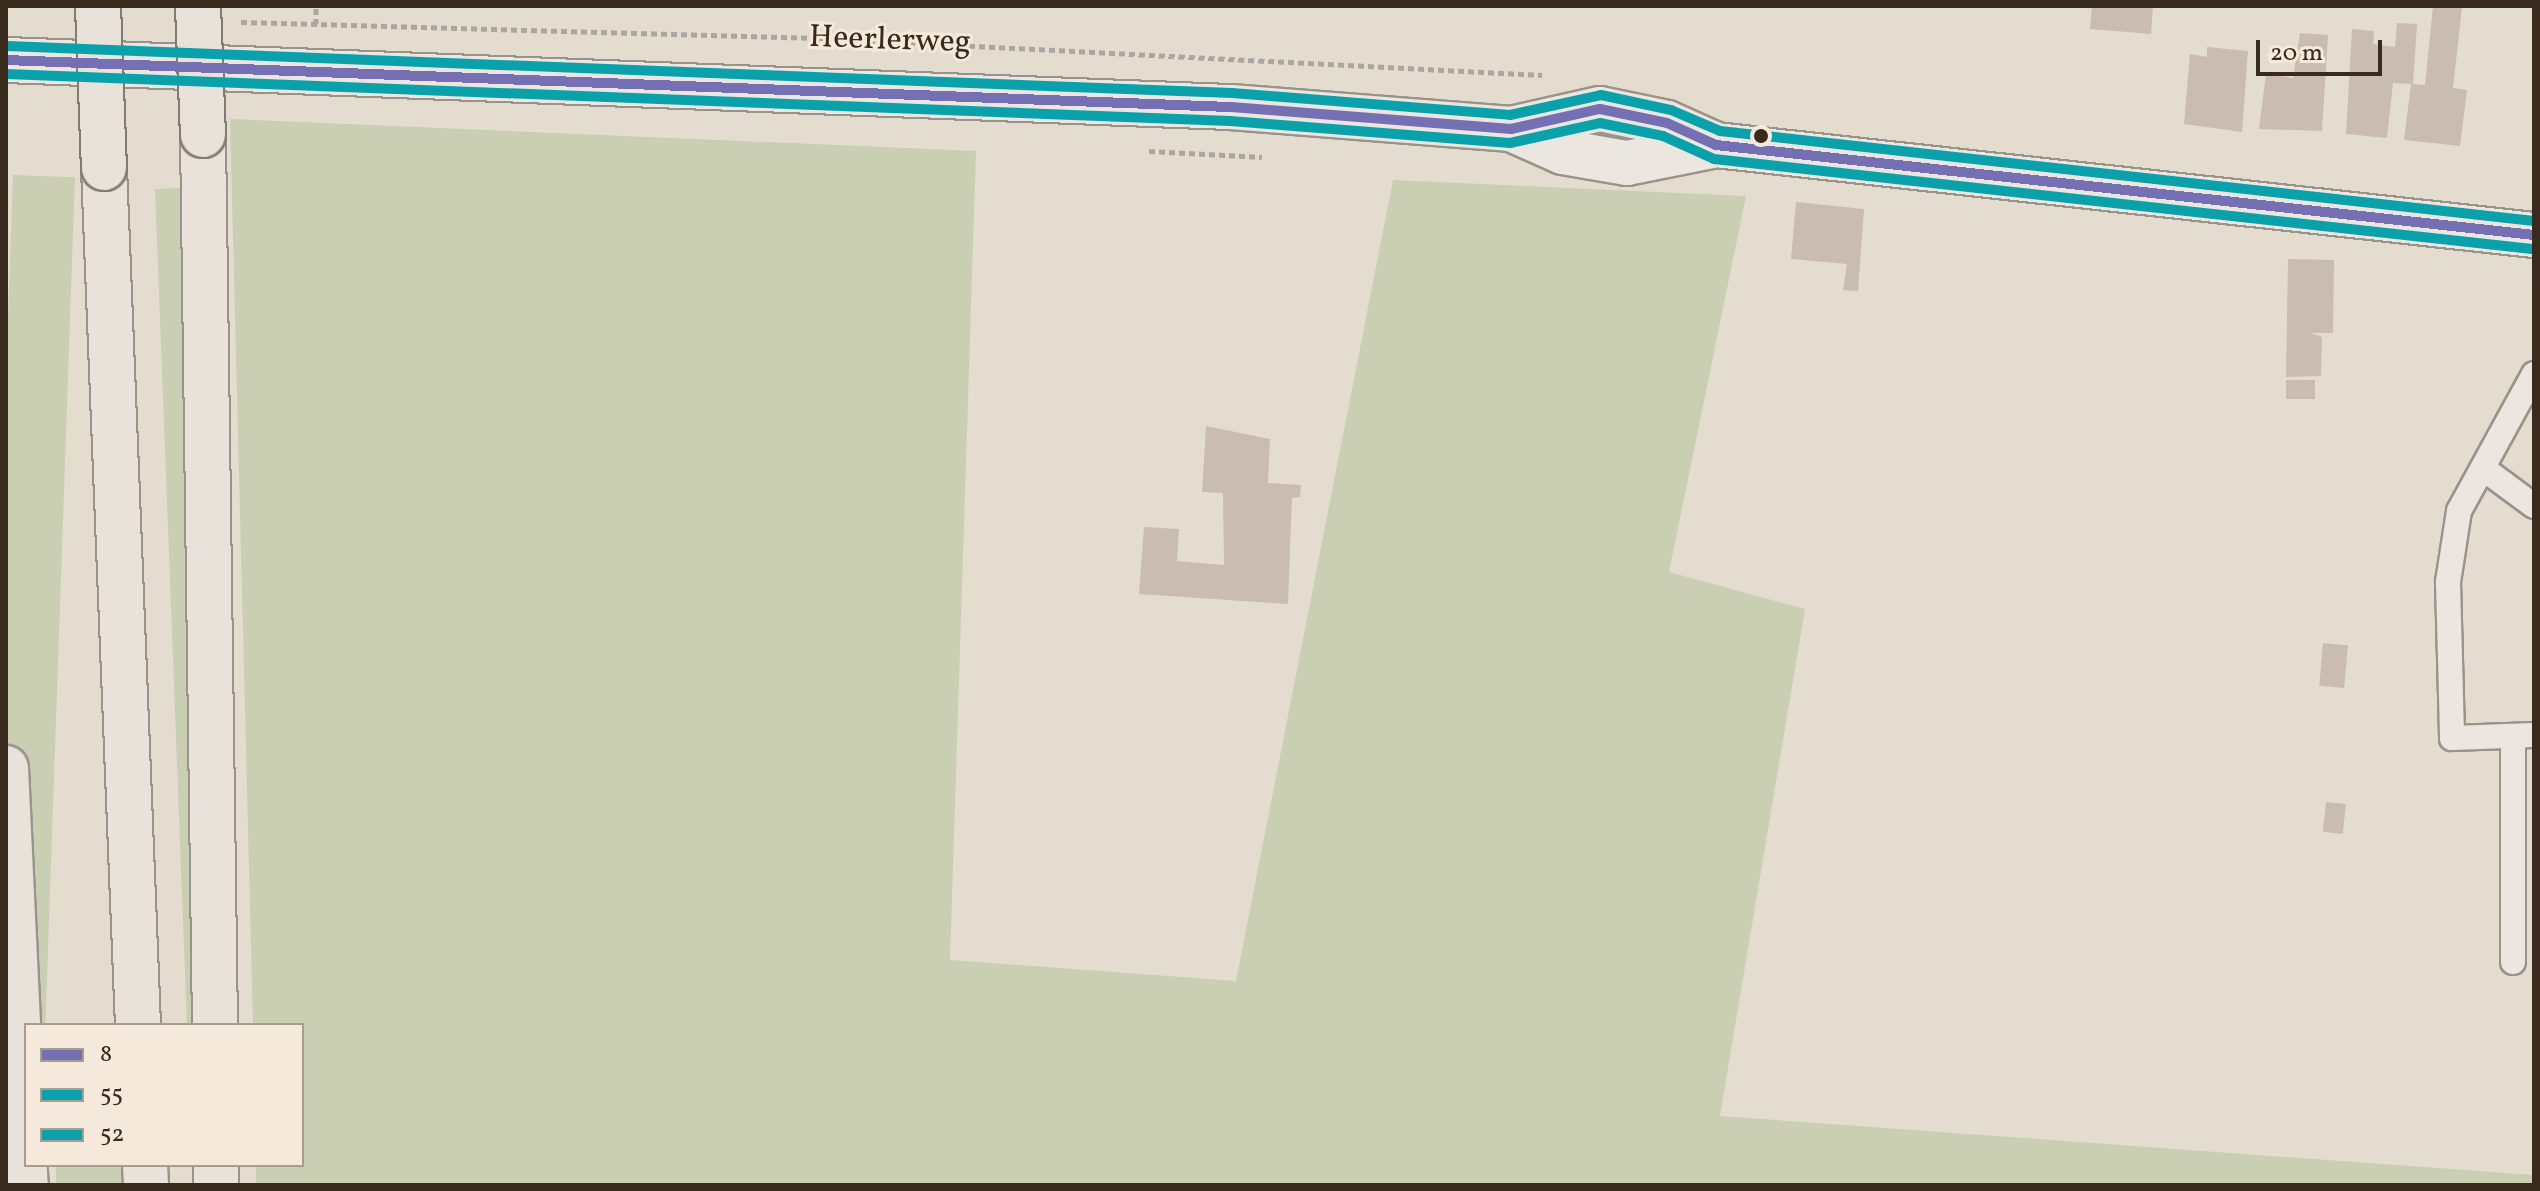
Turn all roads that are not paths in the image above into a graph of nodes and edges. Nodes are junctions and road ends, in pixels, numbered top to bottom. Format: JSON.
{"nodes":[{"id":1,"x":98,"y":6,"type":"edge"},
{"id":2,"x":198,"y":6,"type":"edge"},
{"id":3,"x":6,"y":60,"type":"edge"},
{"id":4,"x":2534,"y":235,"type":"edge"},
{"id":5,"x":2534,"y":374,"type":"edge"},
{"id":6,"x":2484,"y":469,"type":"junction"},
{"id":7,"x":2534,"y":506,"type":"edge"},
{"id":8,"x":2523,"y":736,"type":"edge"},
{"id":9,"x":6,"y":768,"type":"edge"},
{"id":10,"x":2513,"y":962,"type":"dead end"},
{"id":11,"x":138,"y":1023,"type":"edge"},
{"id":12,"x":215,"y":1023,"type":"edge"},
{"id":13,"x":24,"y":1143,"type":"edge"}],
"edges":[{"from":1,"to":11,"type":"highway","bridge":true},
{"from":2,"to":12,"type":"highway","bridge":true},
{"from":3,"to":4,"type":"street","name":"Heerlerweg"},
{"from":5,"to":6,"type":"lane"},
{"from":6,"to":7,"type":"lane"},
{"from":6,"to":8,"type":"lane"},
{"from":8,"to":10,"type":"lane"},
{"from":9,"to":13,"type":"highway"}]}
